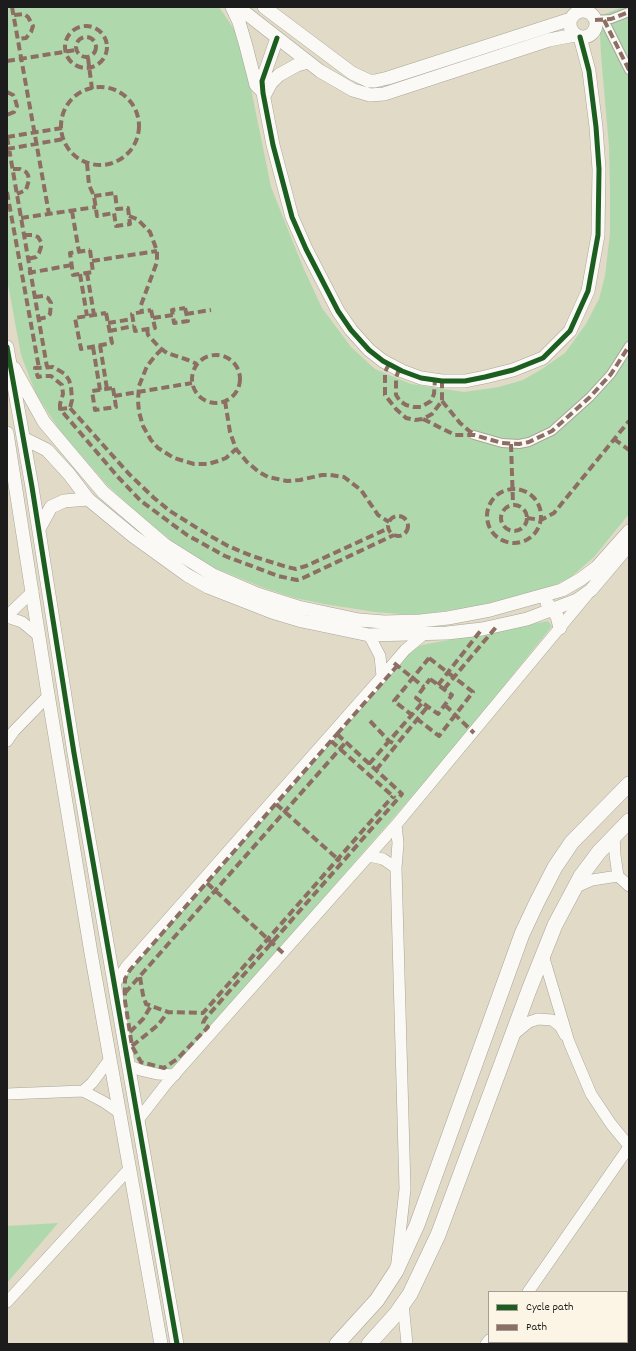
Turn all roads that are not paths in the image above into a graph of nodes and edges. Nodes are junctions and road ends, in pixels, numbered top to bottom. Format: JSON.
{"nodes":[{"id":1,"x":232,"y":7,"type":"edge"},
{"id":2,"x":238,"y":7,"type":"edge"},
{"id":3,"x":264,"y":7,"type":"edge"},
{"id":4,"x":629,"y":12,"type":"edge"},
{"id":5,"x":573,"y":13,"type":"edge"},
{"id":6,"x":596,"y":16,"type":"edge"},
{"id":7,"x":582,"y":36,"type":"junction"},
{"id":8,"x":277,"y":38,"type":"junction"},
{"id":9,"x":308,"y":62,"type":"junction"},
{"id":10,"x":629,"y":70,"type":"edge"},
{"id":11,"x":264,"y":94,"type":"junction"},
{"id":12,"x":629,"y":346,"type":"edge"},
{"id":13,"x":8,"y":353,"type":"edge"},
{"id":14,"x":474,"y":435,"type":"dead end"},
{"id":15,"x":7,"y":437,"type":"edge"},
{"id":16,"x":24,"y":438,"type":"junction"},
{"id":17,"x":88,"y":499,"type":"junction"},
{"id":18,"x":39,"y":529,"type":"junction"},
{"id":19,"x":629,"y":531,"type":"edge"},
{"id":20,"x":629,"y":545,"type":"edge"},
{"id":21,"x":591,"y":590,"type":"junction"},
{"id":22,"x":33,"y":591,"type":"junction"},
{"id":23,"x":541,"y":596,"type":"junction"},
{"id":24,"x":551,"y":609,"type":"junction"},
{"id":25,"x":7,"y":616,"type":"edge"},
{"id":26,"x":560,"y":628,"type":"junction"},
{"id":27,"x":424,"y":634,"type":"junction"},
{"id":28,"x":369,"y":635,"type":"junction"},
{"id":29,"x":39,"y":636,"type":"junction"},
{"id":30,"x":382,"y":676,"type":"junction"},
{"id":31,"x":48,"y":696,"type":"junction"},
{"id":32,"x":7,"y":741,"type":"edge"},
{"id":33,"x":629,"y":784,"type":"edge"},
{"id":34,"x":629,"y":821,"type":"edge"},
{"id":35,"x":396,"y":825,"type":"junction"},
{"id":36,"x":614,"y":836,"type":"junction"},
{"id":37,"x":369,"y":856,"type":"junction"},
{"id":38,"x":396,"y":868,"type":"junction"},
{"id":39,"x":618,"y":876,"type":"junction"},
{"id":40,"x":629,"y":886,"type":"edge"},
{"id":41,"x":574,"y":888,"type":"junction"},
{"id":42,"x":543,"y":955,"type":"junction"},
{"id":43,"x":114,"y":985,"type":"junction"},
{"id":44,"x":513,"y":1035,"type":"junction"},
{"id":45,"x":569,"y":1042,"type":"junction"},
{"id":46,"x":110,"y":1059,"type":"junction"},
{"id":47,"x":128,"y":1065,"type":"junction"},
{"id":48,"x":175,"y":1075,"type":"junction"},
{"id":49,"x":83,"y":1091,"type":"junction"},
{"id":50,"x":7,"y":1094,"type":"edge"},
{"id":51,"x":120,"y":1113,"type":"junction"},
{"id":52,"x":138,"y":1120,"type":"junction"},
{"id":53,"x":629,"y":1147,"type":"edge"},
{"id":54,"x":130,"y":1168,"type":"junction"},
{"id":55,"x":396,"y":1271,"type":"junction"},
{"id":56,"x":529,"y":1291,"type":"edge"},
{"id":57,"x":7,"y":1302,"type":"edge"},
{"id":58,"x":403,"y":1304,"type":"junction"},
{"id":59,"x":161,"y":1344,"type":"edge"},
{"id":60,"x":177,"y":1344,"type":"edge"},
{"id":61,"x":336,"y":1344,"type":"edge"},
{"id":62,"x":369,"y":1344,"type":"edge"},
{"id":63,"x":407,"y":1344,"type":"edge"}],
"edges":[{"from":1,"to":11,"type":"street"},
{"from":2,"to":8,"type":"street"},
{"from":3,"to":5,"type":"street"},
{"from":4,"to":6,"type":"street"},
{"from":5,"to":6,"type":"street"},
{"from":5,"to":7,"type":"street"},
{"from":6,"to":7,"type":"street"},
{"from":6,"to":10,"type":"street"},
{"from":7,"to":9,"type":"street"},
{"from":7,"to":11,"type":"street"},
{"from":8,"to":9,"type":"street"},
{"from":8,"to":11,"type":"street"},
{"from":9,"to":11,"type":"street"},
{"from":12,"to":14,"type":"street"},
{"from":13,"to":16,"type":"street"},
{"from":13,"to":23,"type":"street"},
{"from":15,"to":22,"type":"street"},
{"from":16,"to":17,"type":"street"},
{"from":16,"to":18,"type":"street"},
{"from":17,"to":18,"type":"street"},
{"from":17,"to":28,"type":"street"},
{"from":18,"to":43,"type":"street"},
{"from":19,"to":23,"type":"street"},
{"from":20,"to":21,"type":"street"},
{"from":21,"to":24,"type":"street"},
{"from":21,"to":26,"type":"street"},
{"from":22,"to":25,"type":"street"},
{"from":22,"to":29,"type":"street"},
{"from":23,"to":24,"type":"street"},
{"from":24,"to":26,"type":"street"},
{"from":24,"to":27,"type":"street"},
{"from":25,"to":29,"type":"street"},
{"from":26,"to":35,"type":"street"},
{"from":27,"to":28,"type":"street"},
{"from":27,"to":30,"type":"street"},
{"from":28,"to":30,"type":"street"},
{"from":29,"to":31,"type":"street"},
{"from":30,"to":43,"type":"street"},
{"from":31,"to":32,"type":"street"},
{"from":31,"to":46,"type":"street"},
{"from":33,"to":55,"type":"main road"},
{"from":34,"to":36,"type":"main road"},
{"from":35,"to":37,"type":"street"},
{"from":35,"to":38,"type":"street"},
{"from":36,"to":39,"type":"street"},
{"from":36,"to":41,"type":"main road"},
{"from":37,"to":38,"type":"street"},
{"from":37,"to":48,"type":"street"},
{"from":38,"to":55,"type":"street"},
{"from":39,"to":40,"type":"street"},
{"from":39,"to":41,"type":"street"},
{"from":41,"to":42,"type":"main road"},
{"from":42,"to":44,"type":"main road"},
{"from":42,"to":45,"type":"street"},
{"from":43,"to":47,"type":"street"},
{"from":44,"to":45,"type":"street"},
{"from":44,"to":58,"type":"main road"},
{"from":45,"to":53,"type":"street"},
{"from":46,"to":49,"type":"street"},
{"from":46,"to":51,"type":"street"},
{"from":47,"to":48,"type":"street"},
{"from":47,"to":52,"type":"street"},
{"from":48,"to":52,"type":"street"},
{"from":49,"to":50,"type":"street"},
{"from":49,"to":51,"type":"street"},
{"from":51,"to":54,"type":"street"},
{"from":52,"to":60,"type":"street"},
{"from":53,"to":56,"type":"street"},
{"from":54,"to":57,"type":"street"},
{"from":54,"to":59,"type":"street"},
{"from":55,"to":61,"type":"main road"},
{"from":58,"to":62,"type":"main road"},
{"from":58,"to":63,"type":"street"}]}
